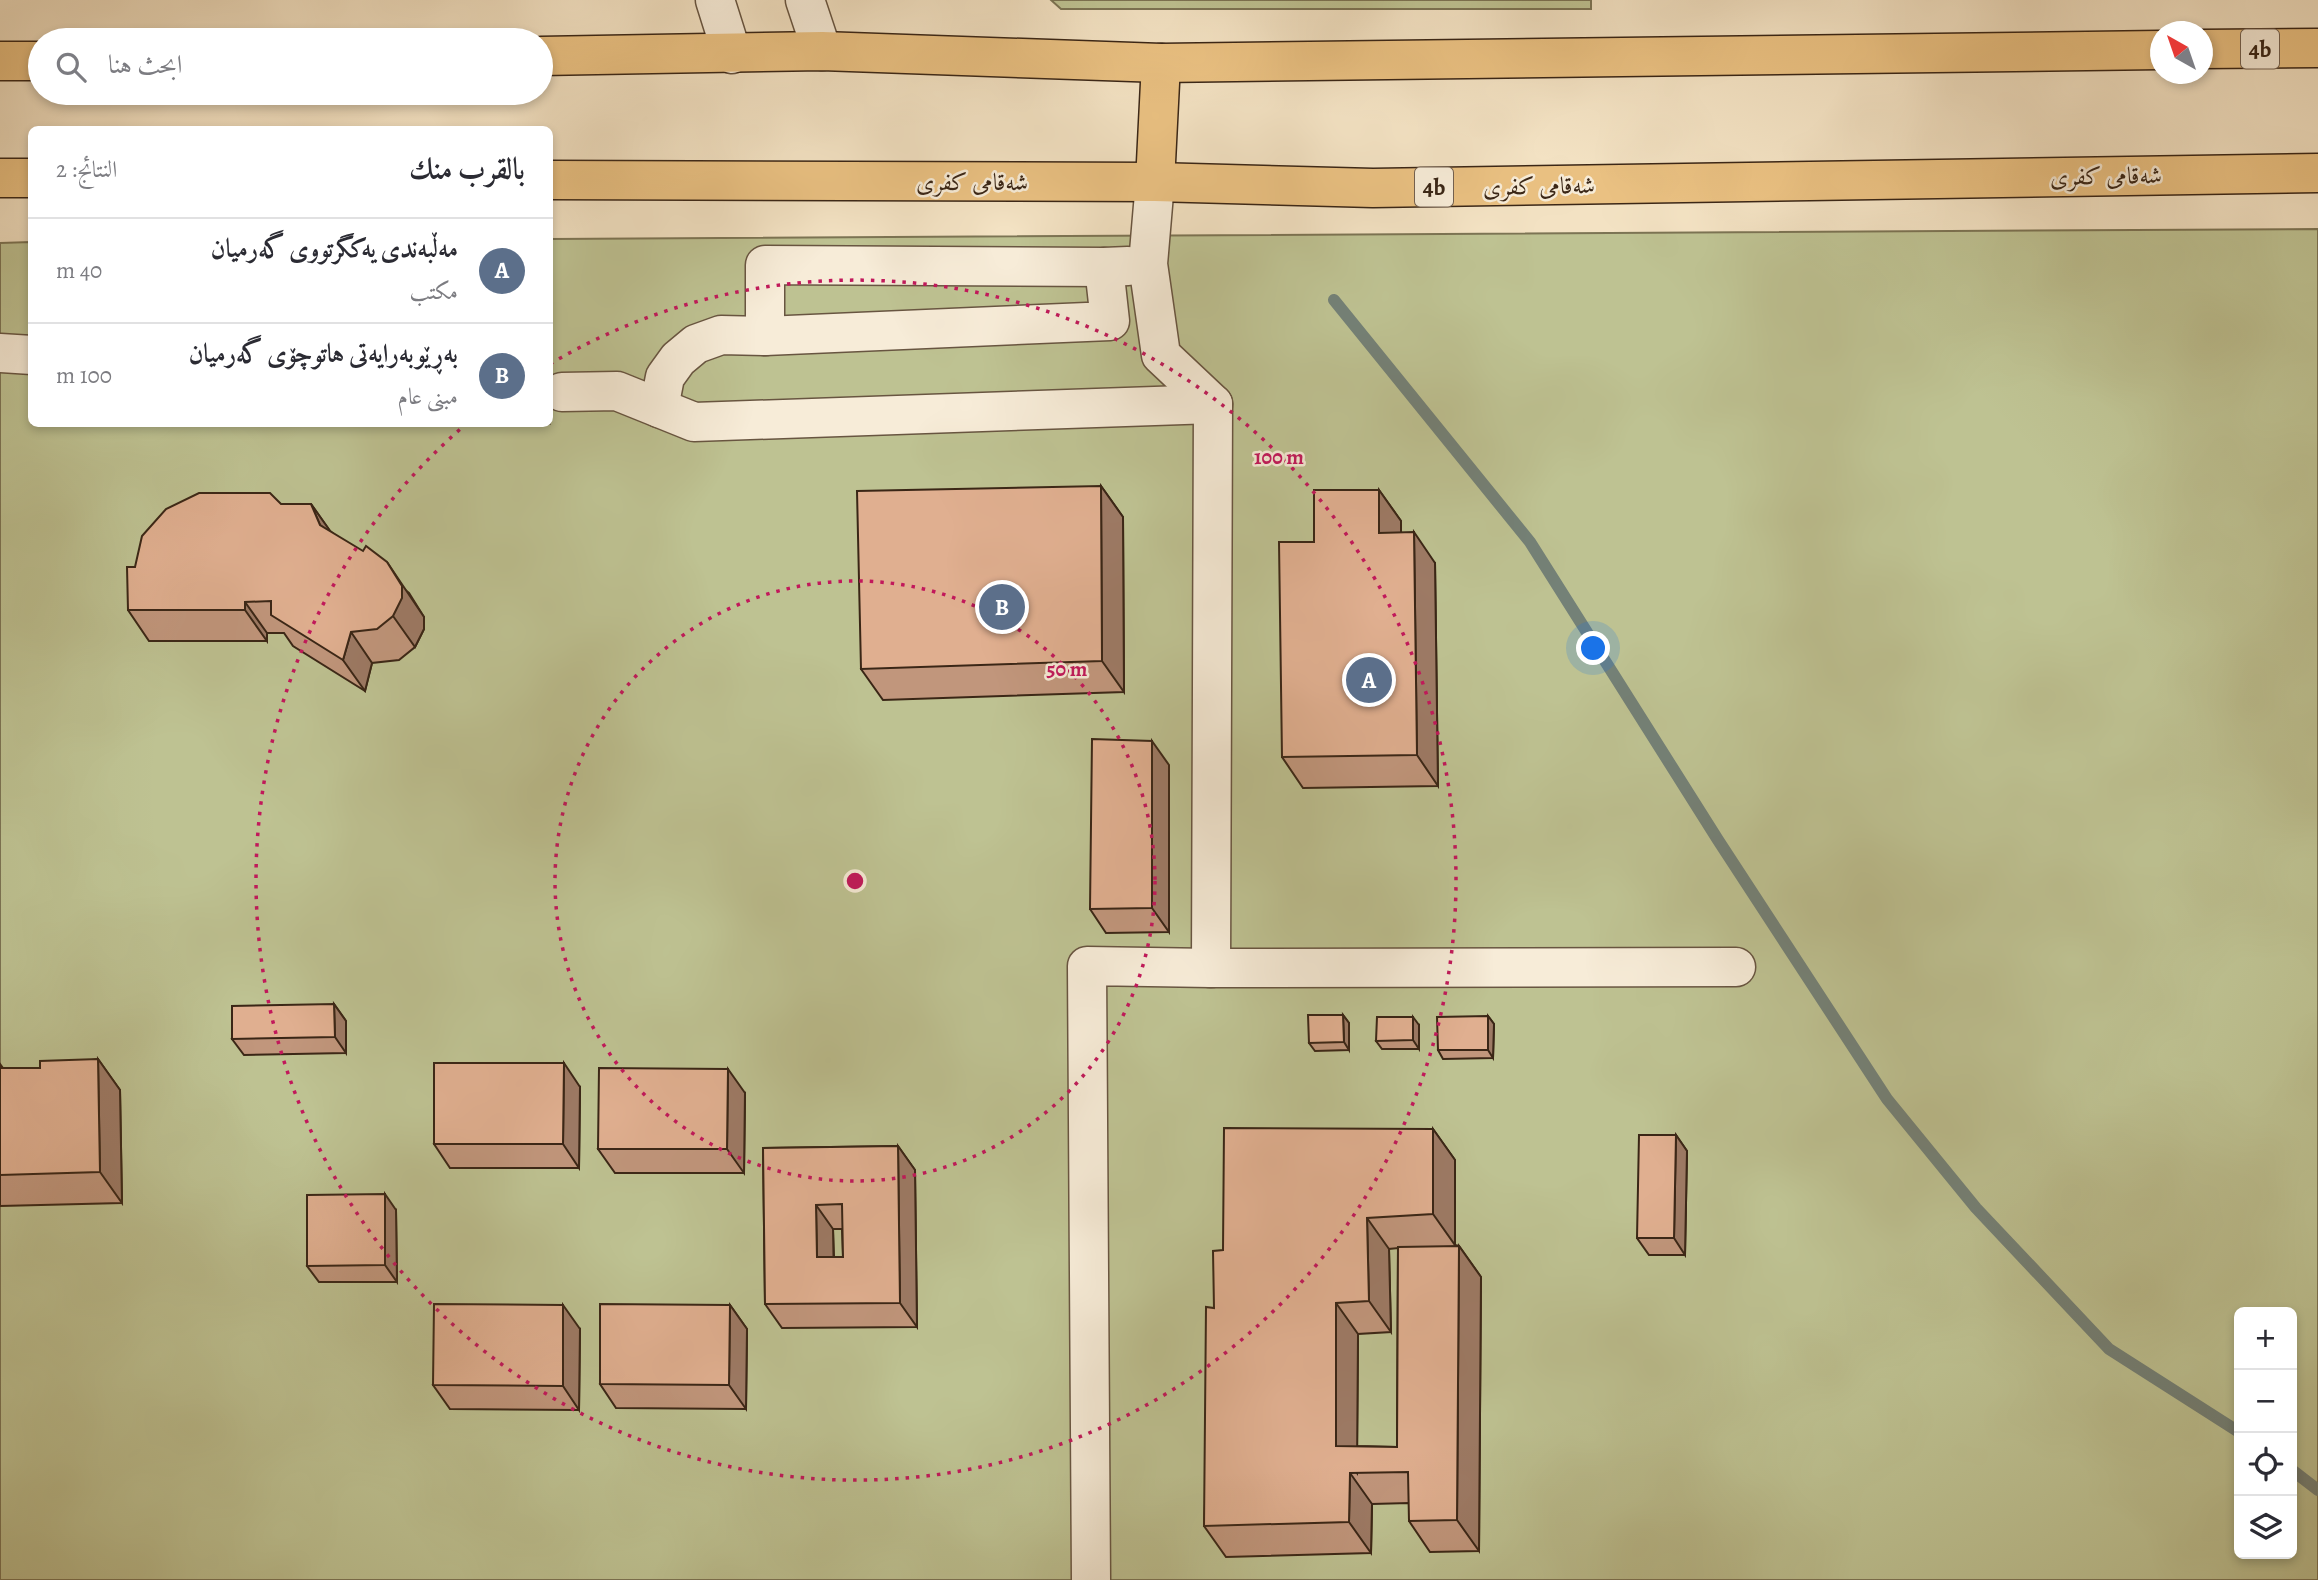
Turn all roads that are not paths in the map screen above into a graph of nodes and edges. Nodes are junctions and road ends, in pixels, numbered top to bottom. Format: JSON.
{"nodes":[{"id":1,"x":715,"y":0,"type":"edge"},
{"id":2,"x":805,"y":0,"type":"edge"},
{"id":3,"x":2318,"y":48,"type":"edge"},
{"id":4,"x":2213,"y":49,"type":"edge"},
{"id":5,"x":2150,"y":50,"type":"edge"},
{"id":6,"x":822,"y":51,"type":"junction"},
{"id":7,"x":732,"y":54,"type":"junction"},
{"id":8,"x":553,"y":56,"type":"edge"},
{"id":9,"x":0,"y":61,"type":"edge"},
{"id":10,"x":28,"y":61,"type":"edge"},
{"id":11,"x":1161,"y":63,"type":"junction"},
{"id":12,"x":2318,"y":173,"type":"edge"},
{"id":13,"x":0,"y":178,"type":"edge"},
{"id":14,"x":28,"y":178,"type":"edge"},
{"id":15,"x":553,"y":180,"type":"edge"},
{"id":16,"x":1155,"y":183,"type":"junction"},
{"id":17,"x":1148,"y":264,"type":"junction"},
{"id":18,"x":1104,"y":267,"type":"junction"},
{"id":19,"x":765,"y":336,"type":"junction"},
{"id":20,"x":0,"y":353,"type":"edge"},
{"id":21,"x":28,"y":355,"type":"edge"},
{"id":22,"x":562,"y":392,"type":"dead end"},
{"id":23,"x":1213,"y":404,"type":"junction"},
{"id":24,"x":659,"y":408,"type":"junction"},
{"id":25,"x":1736,"y":967,"type":"dead end"},
{"id":26,"x":1211,"y":968,"type":"junction"},
{"id":27,"x":1091,"y":1580,"type":"edge"}],
"edges":[{"from":1,"to":7,"type":"street"},
{"from":2,"to":6,"type":"street"},
{"from":3,"to":4,"type":"highway","number":"4b"},
{"from":5,"to":11,"type":"highway"},
{"from":6,"to":7,"type":"highway"},
{"from":6,"to":11,"type":"highway"},
{"from":7,"to":8,"type":"highway"},
{"from":9,"to":10,"type":"highway"},
{"from":11,"to":16,"type":"highway"},
{"from":12,"to":16,"type":"highway","name":"شەقامی کفری","number":"4b"},
{"from":13,"to":14,"type":"highway"},
{"from":15,"to":16,"type":"highway","name":"شەقامی کفری","number":"4b"},
{"from":16,"to":17,"type":"street"},
{"from":17,"to":18,"type":"street"},
{"from":17,"to":23,"type":"street"},
{"from":18,"to":19,"type":"street"},
{"from":18,"to":19,"type":"street"},
{"from":19,"to":24,"type":"street"},
{"from":20,"to":21,"type":"street"},
{"from":22,"to":24,"type":"street"},
{"from":23,"to":24,"type":"street"},
{"from":23,"to":26,"type":"street"},
{"from":25,"to":26,"type":"street"},
{"from":26,"to":27,"type":"street"}]}
